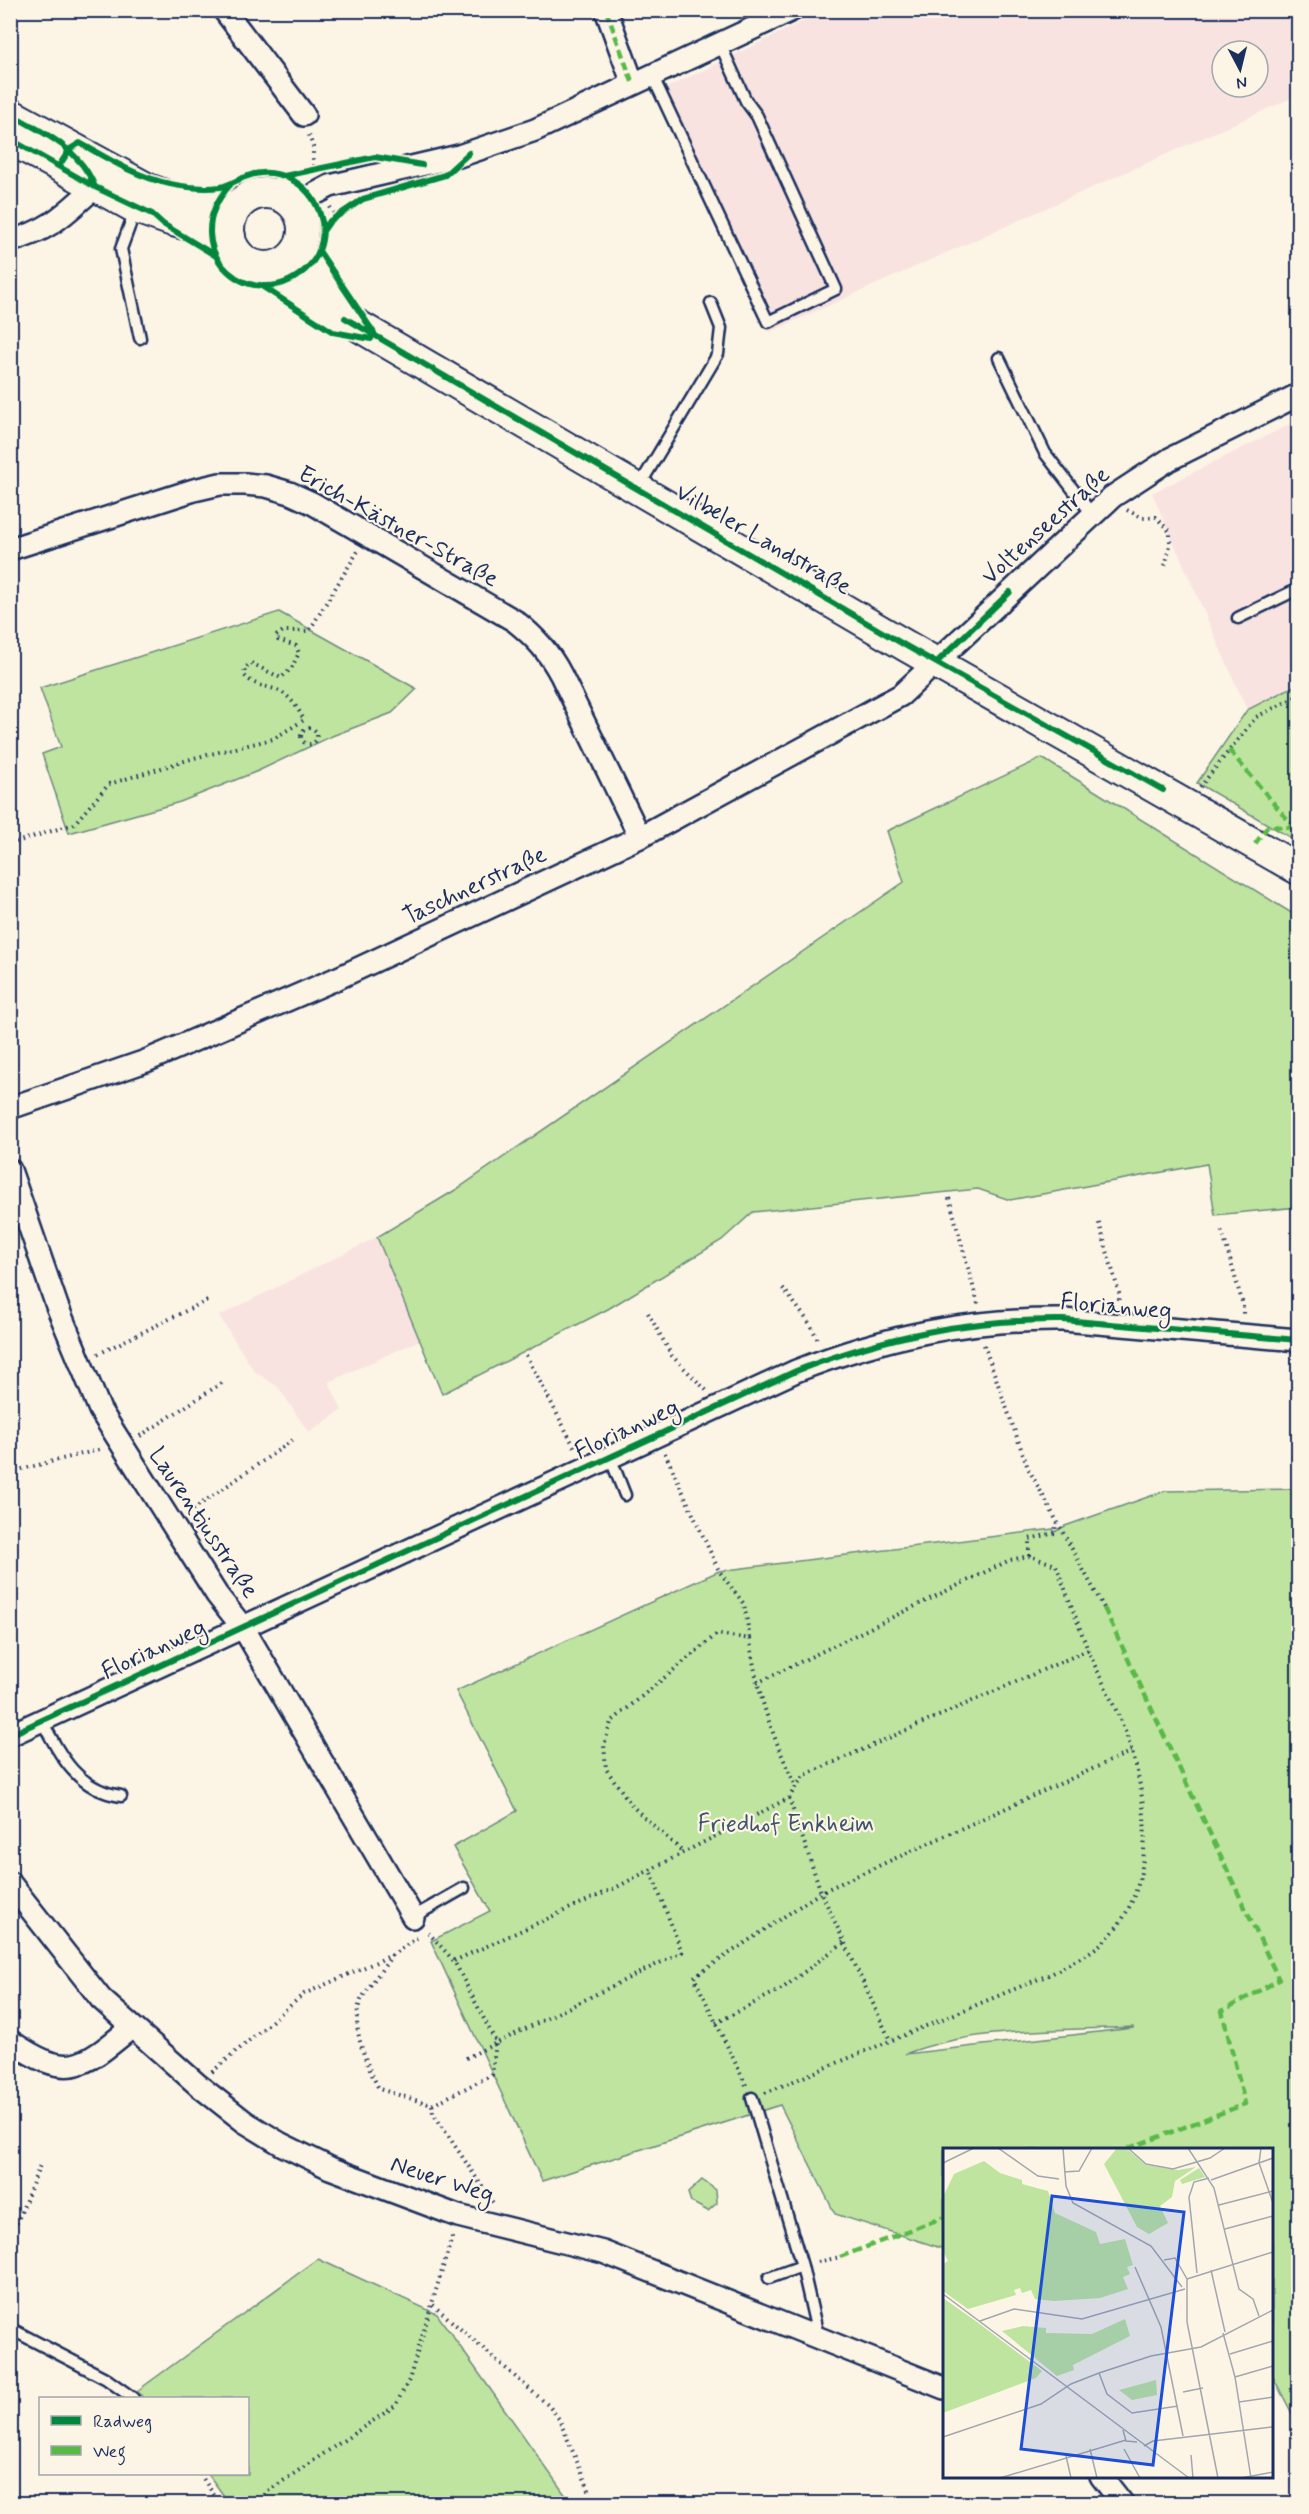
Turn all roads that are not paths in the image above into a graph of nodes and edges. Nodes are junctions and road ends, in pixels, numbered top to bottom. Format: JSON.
{"nodes":[{"id":1,"x":224,"y":10,"type":"edge"},
{"id":2,"x":606,"y":10,"type":"edge"},
{"id":3,"x":792,"y":10,"type":"edge"},
{"id":4,"x":720,"y":44,"type":"junction"},
{"id":5,"x":643,"y":79,"type":"junction"},
{"id":6,"x":304,"y":115,"type":"dead end"},
{"id":7,"x":17,"y":135,"type":"edge"},
{"id":8,"x":106,"y":180,"type":"junction"},
{"id":9,"x":294,"y":205,"type":"junction"},
{"id":10,"x":136,"y":208,"type":"junction"},
{"id":11,"x":233,"y":222,"type":"junction"},
{"id":12,"x":10,"y":241,"type":"edge"},
{"id":13,"x":297,"y":252,"type":"junction"},
{"id":14,"x":267,"y":268,"type":"junction"},
{"id":15,"x":711,"y":303,"type":"dead end"},
{"id":16,"x":345,"y":318,"type":"junction"},
{"id":17,"x":140,"y":338,"type":"dead end"},
{"id":18,"x":999,"y":358,"type":"dead end"},
{"id":19,"x":1299,"y":395,"type":"edge"},
{"id":20,"x":638,"y":488,"type":"junction"},
{"id":21,"x":1092,"y":514,"type":"junction"},
{"id":22,"x":10,"y":549,"type":"edge"},
{"id":23,"x":1299,"y":589,"type":"edge"},
{"id":24,"x":1238,"y":618,"type":"dead end"},
{"id":25,"x":937,"y":662,"type":"junction"},
{"id":26,"x":640,"y":837,"type":"junction"},
{"id":27,"x":1299,"y":869,"type":"edge"},
{"id":28,"x":10,"y":1108,"type":"edge"},
{"id":29,"x":10,"y":1170,"type":"edge"},
{"id":30,"x":1299,"y":1340,"type":"edge"},
{"id":31,"x":610,"y":1457,"type":"junction"},
{"id":32,"x":625,"y":1496,"type":"dead end"},
{"id":33,"x":244,"y":1629,"type":"junction"},
{"id":34,"x":42,"y":1721,"type":"junction"},
{"id":35,"x":10,"y":1735,"type":"edge"},
{"id":36,"x":121,"y":1796,"type":"dead end"},
{"id":37,"x":10,"y":1883,"type":"edge"},
{"id":38,"x":464,"y":1888,"type":"dead end"},
{"id":39,"x":420,"y":1924,"type":"joint"},
{"id":40,"x":132,"y":2027,"type":"junction"},
{"id":41,"x":10,"y":2041,"type":"edge"},
{"id":42,"x":752,"y":2098,"type":"road end"},
{"id":43,"x":802,"y":2266,"type":"junction"},
{"id":44,"x":769,"y":2278,"type":"dead end"},
{"id":45,"x":10,"y":2331,"type":"edge"},
{"id":46,"x":819,"y":2340,"type":"junction"},
{"id":47,"x":943,"y":2387,"type":"edge"},
{"id":48,"x":132,"y":2397,"type":"edge"},
{"id":49,"x":1103,"y":2478,"type":"edge"},
{"id":50,"x":1123,"y":2504,"type":"edge"}],
"edges":[{"from":1,"to":6,"type":"street"},
{"from":2,"to":5,"type":"street"},
{"from":3,"to":4,"type":"street"},
{"from":4,"to":5,"type":"street"},
{"from":4,"to":5,"type":"lane"},
{"from":5,"to":9,"type":"street"},
{"from":7,"to":8,"type":"main road"},
{"from":8,"to":10,"type":"main road"},
{"from":8,"to":11,"type":"main road"},
{"from":8,"to":12,"type":"street"},
{"from":9,"to":11,"type":"main road"},
{"from":9,"to":13,"type":"main road"},
{"from":10,"to":11,"type":"main road"},
{"from":10,"to":17,"type":"lane"},
{"from":11,"to":14,"type":"main road","name":"Vilbeler Landstraße"},
{"from":13,"to":14,"type":"main road"},
{"from":13,"to":16,"type":"main road","name":"Vilbeler Landstraße"},
{"from":14,"to":16,"type":"main road","name":"Vilbeler Landstraße"},
{"from":15,"to":20,"type":"lane"},
{"from":16,"to":20,"type":"main road","name":"Vilbeler Landstraße"},
{"from":18,"to":21,"type":"lane"},
{"from":19,"to":21,"type":"street","name":"Voltenseestraße"},
{"from":20,"to":25,"type":"main road","name":"Vilbeler Landstraße"},
{"from":21,"to":25,"type":"street","name":"Voltenseestraße"},
{"from":22,"to":26,"type":"street","name":"Erich-Kästner-Straße"},
{"from":23,"to":24,"type":"lane"},
{"from":25,"to":26,"type":"street","name":"Taschnerstraße"},
{"from":25,"to":27,"type":"main road","name":"Vilbeler Landstraße"},
{"from":26,"to":28,"type":"street","name":"Taschnerstraße"},
{"from":29,"to":33,"type":"street","name":"Laurentiusstraße"},
{"from":30,"to":31,"type":"street","name":"Florianweg"},
{"from":31,"to":32,"type":"lane"},
{"from":31,"to":33,"type":"street","name":"Florianweg"},
{"from":33,"to":34,"type":"street","name":"Florianweg"},
{"from":33,"to":39,"type":"street","name":"Laurentiusstraße"},
{"from":34,"to":35,"type":"street","name":"Florianweg"},
{"from":34,"to":36,"type":"lane"},
{"from":37,"to":40,"type":"street","name":"Neuer Weg"},
{"from":38,"to":39,"type":"lane"},
{"from":40,"to":41,"type":"street"},
{"from":40,"to":46,"type":"street","name":"Neuer Weg"},
{"from":42,"to":43,"type":"lane"},
{"from":43,"to":44,"type":"lane"},
{"from":43,"to":46,"type":"lane"},
{"from":45,"to":48,"type":"lane"},
{"from":46,"to":47,"type":"street","name":"Neuer Weg"},
{"from":49,"to":50,"type":"street"}]}
